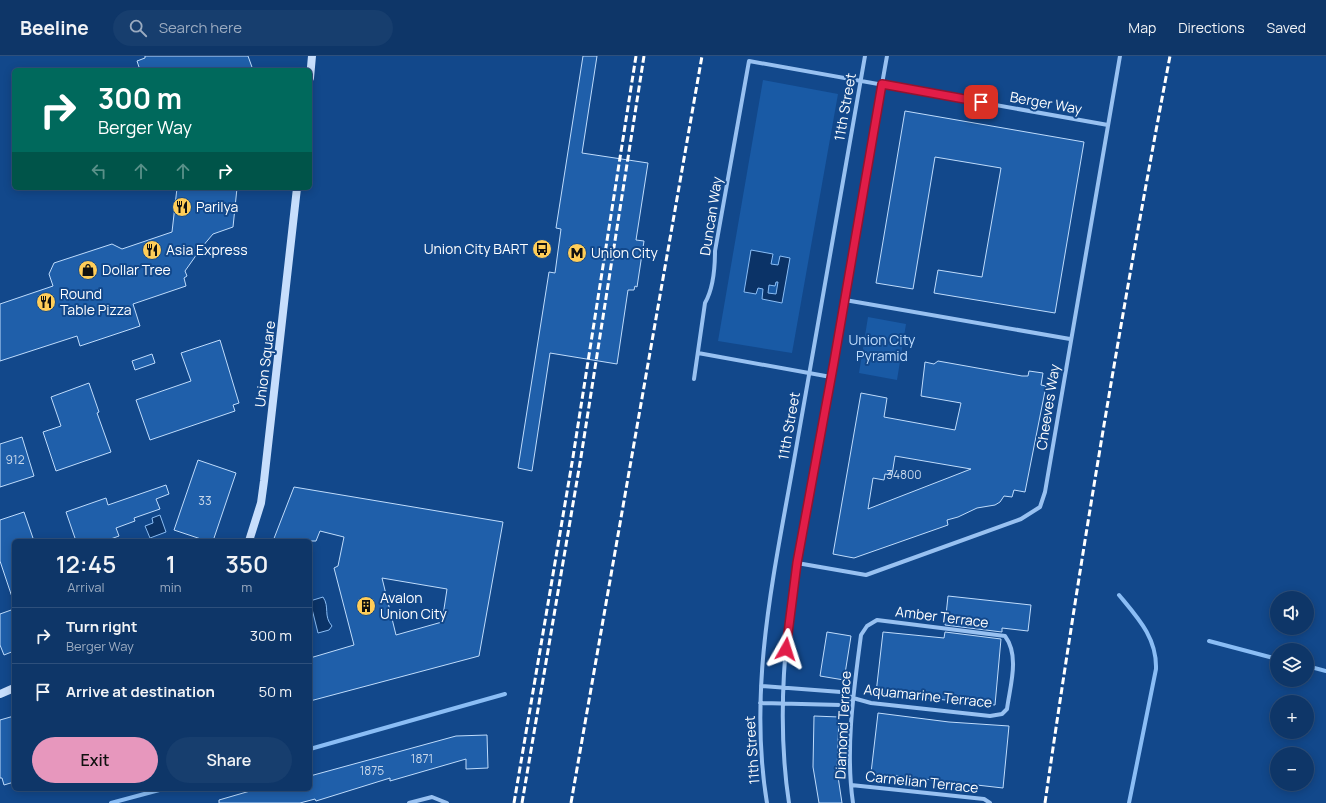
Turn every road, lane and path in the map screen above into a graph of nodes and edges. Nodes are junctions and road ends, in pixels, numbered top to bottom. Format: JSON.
{"nodes":[{"id":1,"x":312,"y":56,"type":"edge"},
{"id":2,"x":865,"y":56,"type":"edge"},
{"id":3,"x":887,"y":56,"type":"edge"},
{"id":4,"x":1120,"y":56,"type":"edge"},
{"id":5,"x":311,"y":68,"type":"edge"},
{"id":6,"x":861,"y":81,"type":"junction"},
{"id":7,"x":882,"y":84,"type":"junction"},
{"id":8,"x":1108,"y":125,"type":"junction"},
{"id":9,"x":297,"y":190,"type":"edge"},
{"id":10,"x":845,"y":300,"type":"junction"},
{"id":11,"x":1070,"y":339,"type":"junction"},
{"id":12,"x":698,"y":353,"type":"junction"},
{"id":13,"x":809,"y":374,"type":"junction"},
{"id":14,"x":831,"y":377,"type":"junction"},
{"id":15,"x":694,"y":379,"type":"dead end"},
{"id":16,"x":250,"y":539,"type":"edge"},
{"id":17,"x":797,"y":563,"type":"junction"},
{"id":18,"x":867,"y":626,"type":"joint"},
{"id":19,"x":761,"y":686,"type":"junction"},
{"id":20,"x":784,"y":687,"type":"junction"},
{"id":21,"x":12,"y":689,"type":"edge"},
{"id":22,"x":0,"y":694,"type":"edge"},
{"id":23,"x":852,"y":698,"type":"junction"},
{"id":24,"x":760,"y":703,"type":"junction"},
{"id":25,"x":783,"y":703,"type":"junction"},
{"id":26,"x":1002,"y":714,"type":"joint"},
{"id":27,"x":851,"y":785,"type":"junction"},
{"id":28,"x":409,"y":803,"type":"edge"},
{"id":29,"x":447,"y":803,"type":"edge"},
{"id":30,"x":767,"y":803,"type":"edge"},
{"id":31,"x":789,"y":803,"type":"edge"},
{"id":32,"x":854,"y":803,"type":"edge"},
{"id":33,"x":990,"y":803,"type":"edge"}],
"edges":[{"from":1,"to":5,"type":"street"},
{"from":2,"to":6,"type":"street","name":"11th Street"},
{"from":3,"to":7,"type":"street"},
{"from":4,"to":8,"type":"street","name":"Cheeves Way"},
{"from":6,"to":7,"type":"street","name":"Berger Way"},
{"from":6,"to":12,"type":"street","name":"Duncan Way"},
{"from":6,"to":13,"type":"street","name":"11th Street"},
{"from":7,"to":8,"type":"street","name":"Berger Way"},
{"from":7,"to":10,"type":"street"},
{"from":8,"to":11,"type":"street","name":"Cheeves Way"},
{"from":9,"to":16,"type":"street","name":"Union Square"},
{"from":10,"to":11,"type":"street"},
{"from":10,"to":14,"type":"street"},
{"from":11,"to":17,"type":"street","name":"Cheeves Way"},
{"from":12,"to":13,"type":"street"},
{"from":12,"to":15,"type":"street"},
{"from":13,"to":14,"type":"street"},
{"from":13,"to":19,"type":"street","name":"11th Street"},
{"from":14,"to":17,"type":"street"},
{"from":17,"to":20,"type":"street"},
{"from":18,"to":23,"type":"street","name":"Diamond Terrace"},
{"from":18,"to":26,"type":"street","name":"Amber Terrace"},
{"from":19,"to":20,"type":"street","name":"Aquamarine Terrace"},
{"from":19,"to":24,"type":"street","name":"11th Street"},
{"from":20,"to":23,"type":"street","name":"Aquamarine Terrace"},
{"from":20,"to":25,"type":"street"},
{"from":21,"to":22,"type":"street"},
{"from":23,"to":25,"type":"street","name":"Aquamarine Terrace"},
{"from":23,"to":26,"type":"street","name":"Aquamarine Terrace"},
{"from":23,"to":27,"type":"street","name":"Diamond Terrace"},
{"from":24,"to":25,"type":"street","name":"Aquamarine Terrace"},
{"from":24,"to":30,"type":"street","name":"11th Street"},
{"from":25,"to":31,"type":"street"},
{"from":27,"to":32,"type":"street","name":"Diamond Terrace"},
{"from":27,"to":33,"type":"street","name":"Carnelian Terrace"},
{"from":28,"to":29,"type":"street"}]}
